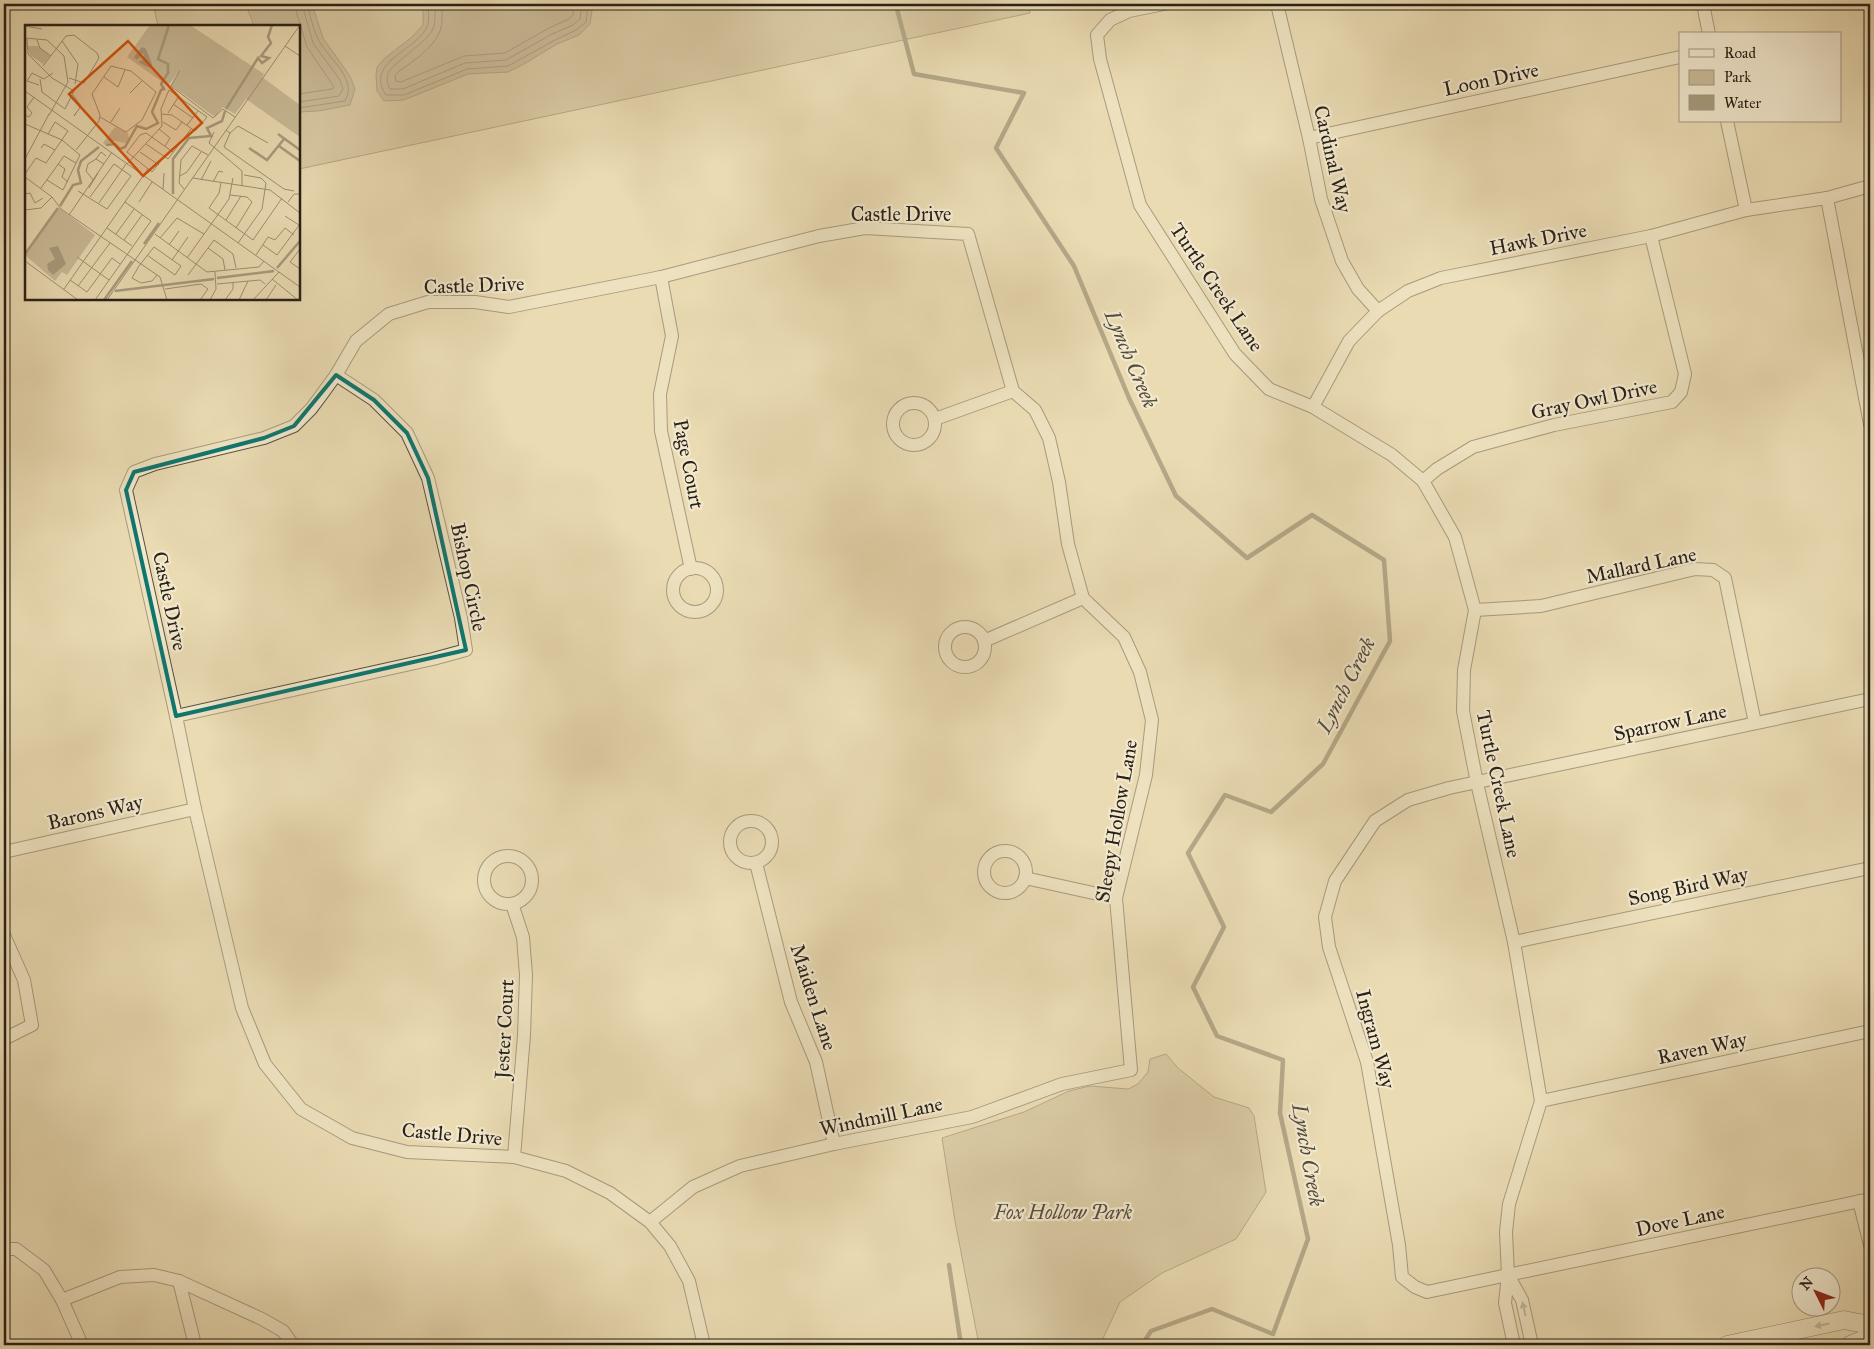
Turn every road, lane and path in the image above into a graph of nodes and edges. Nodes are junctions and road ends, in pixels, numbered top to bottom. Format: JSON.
{"nodes":[{"id":1,"x":1164,"y":4,"type":"edge"},
{"id":2,"x":1277,"y":4,"type":"edge"},
{"id":3,"x":1703,"y":4,"type":"edge"},
{"id":4,"x":1709,"y":32,"type":"edge"},
{"id":5,"x":1679,"y":57,"type":"edge"},
{"id":6,"x":1728,"y":122,"type":"edge"},
{"id":7,"x":1309,"y":138,"type":"junction"},
{"id":8,"x":1870,"y":186,"type":"edge"},
{"id":9,"x":1827,"y":198,"type":"junction"},
{"id":10,"x":1746,"y":210,"type":"junction"},
{"id":11,"x":1651,"y":236,"type":"junction"},
{"id":12,"x":661,"y":277,"type":"junction"},
{"id":13,"x":1378,"y":311,"type":"junction"},
{"id":14,"x":336,"y":375,"type":"junction"},
{"id":15,"x":1013,"y":391,"type":"junction"},
{"id":16,"x":1313,"y":407,"type":"junction"},
{"id":17,"x":935,"y":419,"type":"dead end"},
{"id":18,"x":1870,"y":424,"type":"edge"},
{"id":19,"x":1423,"y":481,"type":"junction"},
{"id":20,"x":691,"y":569,"type":"dead end"},
{"id":21,"x":1084,"y":598,"type":"junction"},
{"id":22,"x":1475,"y":610,"type":"junction"},
{"id":23,"x":984,"y":641,"type":"dead end"},
{"id":24,"x":1870,"y":699,"type":"edge"},
{"id":25,"x":176,"y":716,"type":"junction"},
{"id":26,"x":1755,"y":723,"type":"junction"},
{"id":27,"x":1477,"y":783,"type":"junction"},
{"id":28,"x":195,"y":810,"type":"junction"},
{"id":29,"x":4,"y":852,"type":"edge"},
{"id":30,"x":756,"y":863,"type":"dead end"},
{"id":31,"x":1870,"y":868,"type":"edge"},
{"id":32,"x":1025,"y":878,"type":"dead end"},
{"id":33,"x":1116,"y":898,"type":"junction"},
{"id":34,"x":512,"y":904,"type":"dead end"},
{"id":35,"x":4,"y":935,"type":"edge"},
{"id":36,"x":1514,"y":942,"type":"junction"},
{"id":37,"x":1870,"y":1031,"type":"edge"},
{"id":38,"x":4,"y":1039,"type":"edge"},
{"id":39,"x":1131,"y":1070,"type":"joint"},
{"id":40,"x":1541,"y":1100,"type":"junction"},
{"id":41,"x":834,"y":1144,"type":"junction"},
{"id":42,"x":514,"y":1157,"type":"junction"},
{"id":43,"x":1864,"y":1200,"type":"edge"},
{"id":44,"x":650,"y":1222,"type":"junction"},
{"id":45,"x":1870,"y":1245,"type":"edge"},
{"id":46,"x":4,"y":1249,"type":"edge"},
{"id":47,"x":1508,"y":1275,"type":"junction"},
{"id":48,"x":179,"y":1281,"type":"junction"},
{"id":49,"x":62,"y":1300,"type":"junction"},
{"id":50,"x":1870,"y":1325,"type":"edge"},
{"id":51,"x":1870,"y":1337,"type":"edge"},
{"id":52,"x":82,"y":1345,"type":"edge"},
{"id":53,"x":195,"y":1345,"type":"edge"},
{"id":54,"x":293,"y":1345,"type":"edge"},
{"id":55,"x":704,"y":1345,"type":"edge"},
{"id":56,"x":1514,"y":1345,"type":"edge"},
{"id":57,"x":1532,"y":1345,"type":"edge"},
{"id":58,"x":1727,"y":1345,"type":"edge"},
{"id":59,"x":1850,"y":1345,"type":"edge"}],
"edges":[{"from":1,"to":16,"type":"street","name":"Turtle Creek Lane"},
{"from":2,"to":7,"type":"street","name":"Cardinal Way"},
{"from":3,"to":4,"type":"street"},
{"from":5,"to":7,"type":"street","name":"Loon Drive"},
{"from":6,"to":10,"type":"street"},
{"from":7,"to":13,"type":"street","name":"Cardinal Way"},
{"from":8,"to":9,"type":"street","name":"Hawk Drive"},
{"from":9,"to":10,"type":"street","name":"Hawk Drive"},
{"from":9,"to":18,"type":"street"},
{"from":10,"to":11,"type":"street","name":"Hawk Drive"},
{"from":11,"to":13,"type":"street","name":"Hawk Drive"},
{"from":11,"to":19,"type":"street","name":"Gray Owl Drive"},
{"from":12,"to":14,"type":"street","name":"Castle Drive"},
{"from":12,"to":15,"type":"street","name":"Castle Drive"},
{"from":12,"to":20,"type":"street","name":"Page Court"},
{"from":13,"to":16,"type":"street","name":"Hawk Drive"},
{"from":14,"to":25,"type":"street","name":"Castle Drive"},
{"from":14,"to":25,"type":"street","name":"Bishop Circle"},
{"from":15,"to":17,"type":"street"},
{"from":15,"to":21,"type":"street","name":"Sleepy Hollow Lane"},
{"from":16,"to":19,"type":"street","name":"Turtle Creek Lane"},
{"from":19,"to":22,"type":"street","name":"Turtle Creek Lane"},
{"from":21,"to":23,"type":"street"},
{"from":21,"to":33,"type":"street","name":"Sleepy Hollow Lane"},
{"from":22,"to":26,"type":"street","name":"Mallard Lane"},
{"from":22,"to":27,"type":"street","name":"Turtle Creek Lane"},
{"from":24,"to":26,"type":"street","name":"Sparrow Lane"},
{"from":25,"to":28,"type":"street","name":"Castle Drive"},
{"from":26,"to":27,"type":"street","name":"Sparrow Lane"},
{"from":27,"to":36,"type":"street","name":"Turtle Creek Lane"},
{"from":27,"to":47,"type":"street","name":"Ingram Way"},
{"from":28,"to":29,"type":"street","name":"Barons Way"},
{"from":28,"to":42,"type":"street","name":"Castle Drive"},
{"from":30,"to":41,"type":"street","name":"Maiden Lane"},
{"from":31,"to":36,"type":"street","name":"Song Bird Way"},
{"from":32,"to":33,"type":"street"},
{"from":33,"to":39,"type":"street","name":"Sleepy Hollow Lane"},
{"from":34,"to":42,"type":"street","name":"Jester Court"},
{"from":35,"to":38,"type":"street"},
{"from":36,"to":40,"type":"street","name":"Turtle Creek Lane"},
{"from":37,"to":40,"type":"street","name":"Raven Way"},
{"from":39,"to":41,"type":"street","name":"Windmill Lane"},
{"from":40,"to":47,"type":"street","name":"Turtle Creek Lane"},
{"from":41,"to":44,"type":"street","name":"Windmill Lane"},
{"from":42,"to":44,"type":"street","name":"Castle Drive"},
{"from":43,"to":45,"type":"street"},
{"from":43,"to":47,"type":"street","name":"Dove Lane"},
{"from":44,"to":55,"type":"street","name":"Castle Drive"},
{"from":46,"to":49,"type":"street"},
{"from":47,"to":56,"type":"street","name":"Turtle Creek Lane"},
{"from":57,"to":47,"type":"street","name":"Turtle Creek Lane","one_way":true},
{"from":48,"to":49,"type":"street"},
{"from":48,"to":53,"type":"street"},
{"from":48,"to":54,"type":"street"},
{"from":49,"to":52,"type":"street"},
{"from":50,"to":58,"type":"main road","one_way":true},
{"from":51,"to":59,"type":"main road"}]}
